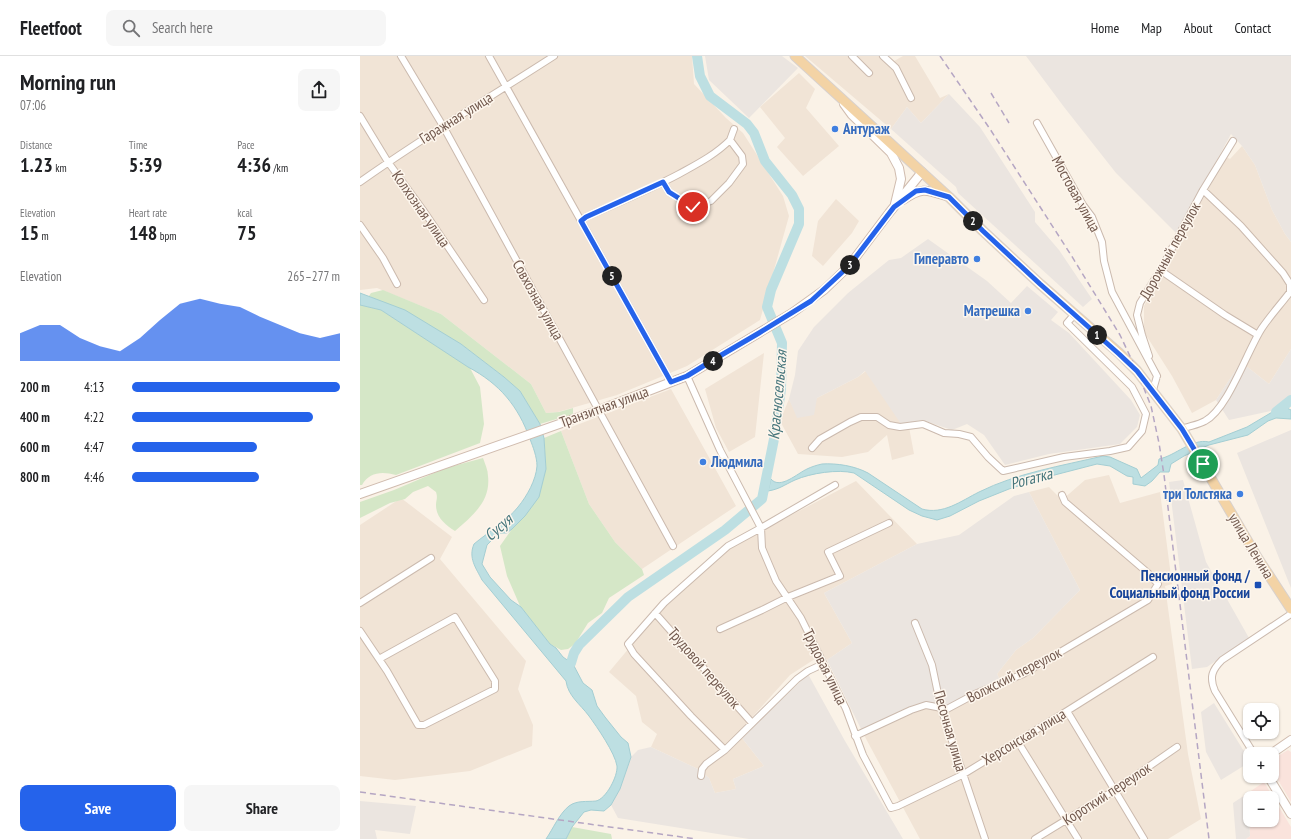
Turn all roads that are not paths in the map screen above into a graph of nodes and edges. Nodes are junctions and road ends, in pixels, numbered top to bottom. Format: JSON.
{"nodes":[{"id":1,"x":401,"y":56,"type":"edge"},
{"id":2,"x":488,"y":56,"type":"edge"},
{"id":3,"x":554,"y":56,"type":"edge"},
{"id":4,"x":795,"y":56,"type":"edge"},
{"id":5,"x":852,"y":56,"type":"edge"},
{"id":6,"x":883,"y":56,"type":"edge"},
{"id":7,"x":869,"y":73,"type":"dead end"},
{"id":8,"x":506,"y":87,"type":"junction"},
{"id":9,"x":840,"y":97,"type":"junction"},
{"id":10,"x":911,"y":98,"type":"dead end"},
{"id":11,"x":360,"y":116,"type":"edge"},
{"id":12,"x":1037,"y":124,"type":"dead end"},
{"id":13,"x":442,"y":126,"type":"junction"},
{"id":14,"x":734,"y":129,"type":"dead end"},
{"id":15,"x":730,"y":140,"type":"junction"},
{"id":16,"x":1233,"y":141,"type":"dead end"},
{"id":17,"x":388,"y":162,"type":"junction"},
{"id":18,"x":922,"y":172,"type":"junction"},
{"id":19,"x":360,"y":182,"type":"edge"},
{"id":20,"x":663,"y":182,"type":"junction"},
{"id":21,"x":1203,"y":190,"type":"junction"},
{"id":22,"x":949,"y":197,"type":"junction"},
{"id":23,"x":894,"y":207,"type":"junction"},
{"id":24,"x":581,"y":221,"type":"junction"},
{"id":25,"x":360,"y":225,"type":"edge"},
{"id":26,"x":1160,"y":270,"type":"junction"},
{"id":27,"x":398,"y":284,"type":"dead end"},
{"id":28,"x":484,"y":300,"type":"dead end"},
{"id":29,"x":1074,"y":315,"type":"junction"},
{"id":30,"x":1258,"y":335,"type":"junction"},
{"id":31,"x":687,"y":376,"type":"junction"},
{"id":32,"x":1156,"y":376,"type":"junction"},
{"id":33,"x":671,"y":382,"type":"junction"},
{"id":34,"x":1153,"y":390,"type":"junction"},
{"id":35,"x":599,"y":410,"type":"junction"},
{"id":36,"x":1184,"y":432,"type":"junction"},
{"id":37,"x":812,"y":448,"type":"dead end"},
{"id":38,"x":836,"y":485,"type":"dead end"},
{"id":39,"x":360,"y":494,"type":"edge"},
{"id":40,"x":1062,"y":495,"type":"dead end"},
{"id":41,"x":889,"y":523,"type":"dead end"},
{"id":42,"x":761,"y":528,"type":"junction"},
{"id":43,"x":673,"y":546,"type":"dead end"},
{"id":44,"x":431,"y":558,"type":"dead end"},
{"id":45,"x":788,"y":597,"type":"junction"},
{"id":46,"x":360,"y":603,"type":"edge"},
{"id":47,"x":1291,"y":609,"type":"edge"},
{"id":48,"x":655,"y":613,"type":"junction"},
{"id":49,"x":1291,"y":614,"type":"edge"},
{"id":50,"x":915,"y":623,"type":"dead end"},
{"id":51,"x":720,"y":629,"type":"dead end"},
{"id":52,"x":360,"y":631,"type":"edge"},
{"id":53,"x":1153,"y":657,"type":"dead end"},
{"id":54,"x":379,"y":659,"type":"junction"},
{"id":55,"x":823,"y":664,"type":"junction"},
{"id":56,"x":940,"y":708,"type":"junction"},
{"id":57,"x":1067,"y":711,"type":"junction"},
{"id":58,"x":752,"y":723,"type":"junction"},
{"id":59,"x":855,"y":736,"type":"junction"},
{"id":60,"x":1291,"y":740,"type":"edge"},
{"id":61,"x":1018,"y":742,"type":"junction"},
{"id":62,"x":1178,"y":747,"type":"dead end"},
{"id":63,"x":1250,"y":747,"type":"edge"},
{"id":64,"x":1279,"y":748,"type":"edge"},
{"id":65,"x":725,"y":750,"type":"junction"},
{"id":66,"x":962,"y":775,"type":"junction"},
{"id":67,"x":701,"y":776,"type":"dead end"},
{"id":68,"x":1272,"y":783,"type":"edge"},
{"id":69,"x":1115,"y":790,"type":"junction"},
{"id":70,"x":891,"y":808,"type":"joint"},
{"id":71,"x":1291,"y":814,"type":"edge"},
{"id":72,"x":1066,"y":820,"type":"junction"},
{"id":73,"x":985,"y":839,"type":"edge"},
{"id":74,"x":1035,"y":839,"type":"edge"},
{"id":75,"x":1078,"y":839,"type":"edge"},
{"id":76,"x":1144,"y":839,"type":"edge"}],
"edges":[{"from":1,"to":13,"type":"street","name":"Совхозная улица"},
{"from":2,"to":8,"type":"street"},
{"from":3,"to":8,"type":"street","name":"Гаражная улица"},
{"from":4,"to":9,"type":"main road","name":"улица Ленина"},
{"from":5,"to":7,"type":"street"},
{"from":6,"to":10,"type":"street"},
{"from":8,"to":13,"type":"street","name":"Гаражная улица"},
{"from":8,"to":24,"type":"street"},
{"from":9,"to":18,"type":"main road","name":"улица Ленина"},
{"from":9,"to":23,"type":"main road"},
{"from":11,"to":17,"type":"street","name":"Колхозная улица"},
{"from":12,"to":32,"type":"street","name":"Мостовая улица"},
{"from":13,"to":17,"type":"street","name":"Гаражная улица"},
{"from":13,"to":35,"type":"street","name":"Совхозная улица"},
{"from":14,"to":15,"type":"street"},
{"from":15,"to":20,"type":"street"},
{"from":15,"to":20,"type":"street"},
{"from":16,"to":21,"type":"street","name":"Дорожный переулок"},
{"from":17,"to":19,"type":"street","name":"Гаражная улица"},
{"from":17,"to":28,"type":"street","name":"Колхозная улица"},
{"from":18,"to":22,"type":"main road","name":"улица Ленина"},
{"from":18,"to":23,"type":"main road","name":"Транзитная улица"},
{"from":20,"to":24,"type":"street"},
{"from":21,"to":26,"type":"street","name":"Дорожный переулок"},
{"from":21,"to":30,"type":"street"},
{"from":22,"to":23,"type":"main road"},
{"from":22,"to":29,"type":"main road","name":"улица Ленина"},
{"from":23,"to":31,"type":"main road","name":"Транзитная улица"},
{"from":24,"to":33,"type":"street"},
{"from":25,"to":27,"type":"street"},
{"from":26,"to":30,"type":"street"},
{"from":26,"to":32,"type":"street","name":"Дорожный переулок"},
{"from":29,"to":34,"type":"main road","name":"улица Ленина"},
{"from":29,"to":37,"type":"street"},
{"from":30,"to":36,"type":"street"},
{"from":31,"to":33,"type":"main road","name":"Транзитная улица"},
{"from":31,"to":42,"type":"street"},
{"from":32,"to":34,"type":"street"},
{"from":33,"to":35,"type":"main road","name":"Транзитная улица"},
{"from":34,"to":36,"type":"main road","name":"улица Ленина"},
{"from":35,"to":39,"type":"main road","name":"Транзитная улица"},
{"from":35,"to":43,"type":"street","name":"Совхозная улица"},
{"from":36,"to":47,"type":"main road","name":"улица Ленина"},
{"from":38,"to":42,"type":"street"},
{"from":40,"to":56,"type":"street","name":"Волжский переулок"},
{"from":41,"to":45,"type":"street"},
{"from":42,"to":45,"type":"street","name":"Трудовая улица"},
{"from":42,"to":48,"type":"street"},
{"from":44,"to":46,"type":"street"},
{"from":45,"to":51,"type":"street"},
{"from":45,"to":55,"type":"street","name":"Трудовая улица"},
{"from":48,"to":58,"type":"street","name":"Трудовой переулок"},
{"from":48,"to":65,"type":"street"},
{"from":49,"to":63,"type":"street"},
{"from":50,"to":56,"type":"street","name":"Песочная улица"},
{"from":52,"to":54,"type":"street"},
{"from":53,"to":57,"type":"street","name":"Херсонская улица"},
{"from":54,"to":54,"type":"street"},
{"from":55,"to":58,"type":"street","name":"Трудовой переулок"},
{"from":55,"to":59,"type":"street","name":"Трудовая улица"},
{"from":56,"to":59,"type":"street","name":"Волжский переулок"},
{"from":56,"to":66,"type":"street","name":"Песочная улица"},
{"from":57,"to":61,"type":"street","name":"Херсонская улица"},
{"from":57,"to":69,"type":"street"},
{"from":58,"to":65,"type":"street","name":"Трудовой переулок"},
{"from":59,"to":70,"type":"street","name":"Трудовая улица"},
{"from":60,"to":64,"type":"main road"},
{"from":61,"to":66,"type":"street","name":"Херсонская улица"},
{"from":61,"to":72,"type":"street"},
{"from":62,"to":69,"type":"street","name":"Короткий переулок"},
{"from":65,"to":67,"type":"street","name":"Трудовой переулок"},
{"from":66,"to":70,"type":"street","name":"Херсонская улица"},
{"from":66,"to":73,"type":"street","name":"Песочная улица"},
{"from":68,"to":71,"type":"main road"},
{"from":69,"to":72,"type":"street","name":"Короткий переулок"},
{"from":69,"to":76,"type":"street"},
{"from":72,"to":74,"type":"street","name":"Короткий переулок"},
{"from":72,"to":75,"type":"street"}]}
